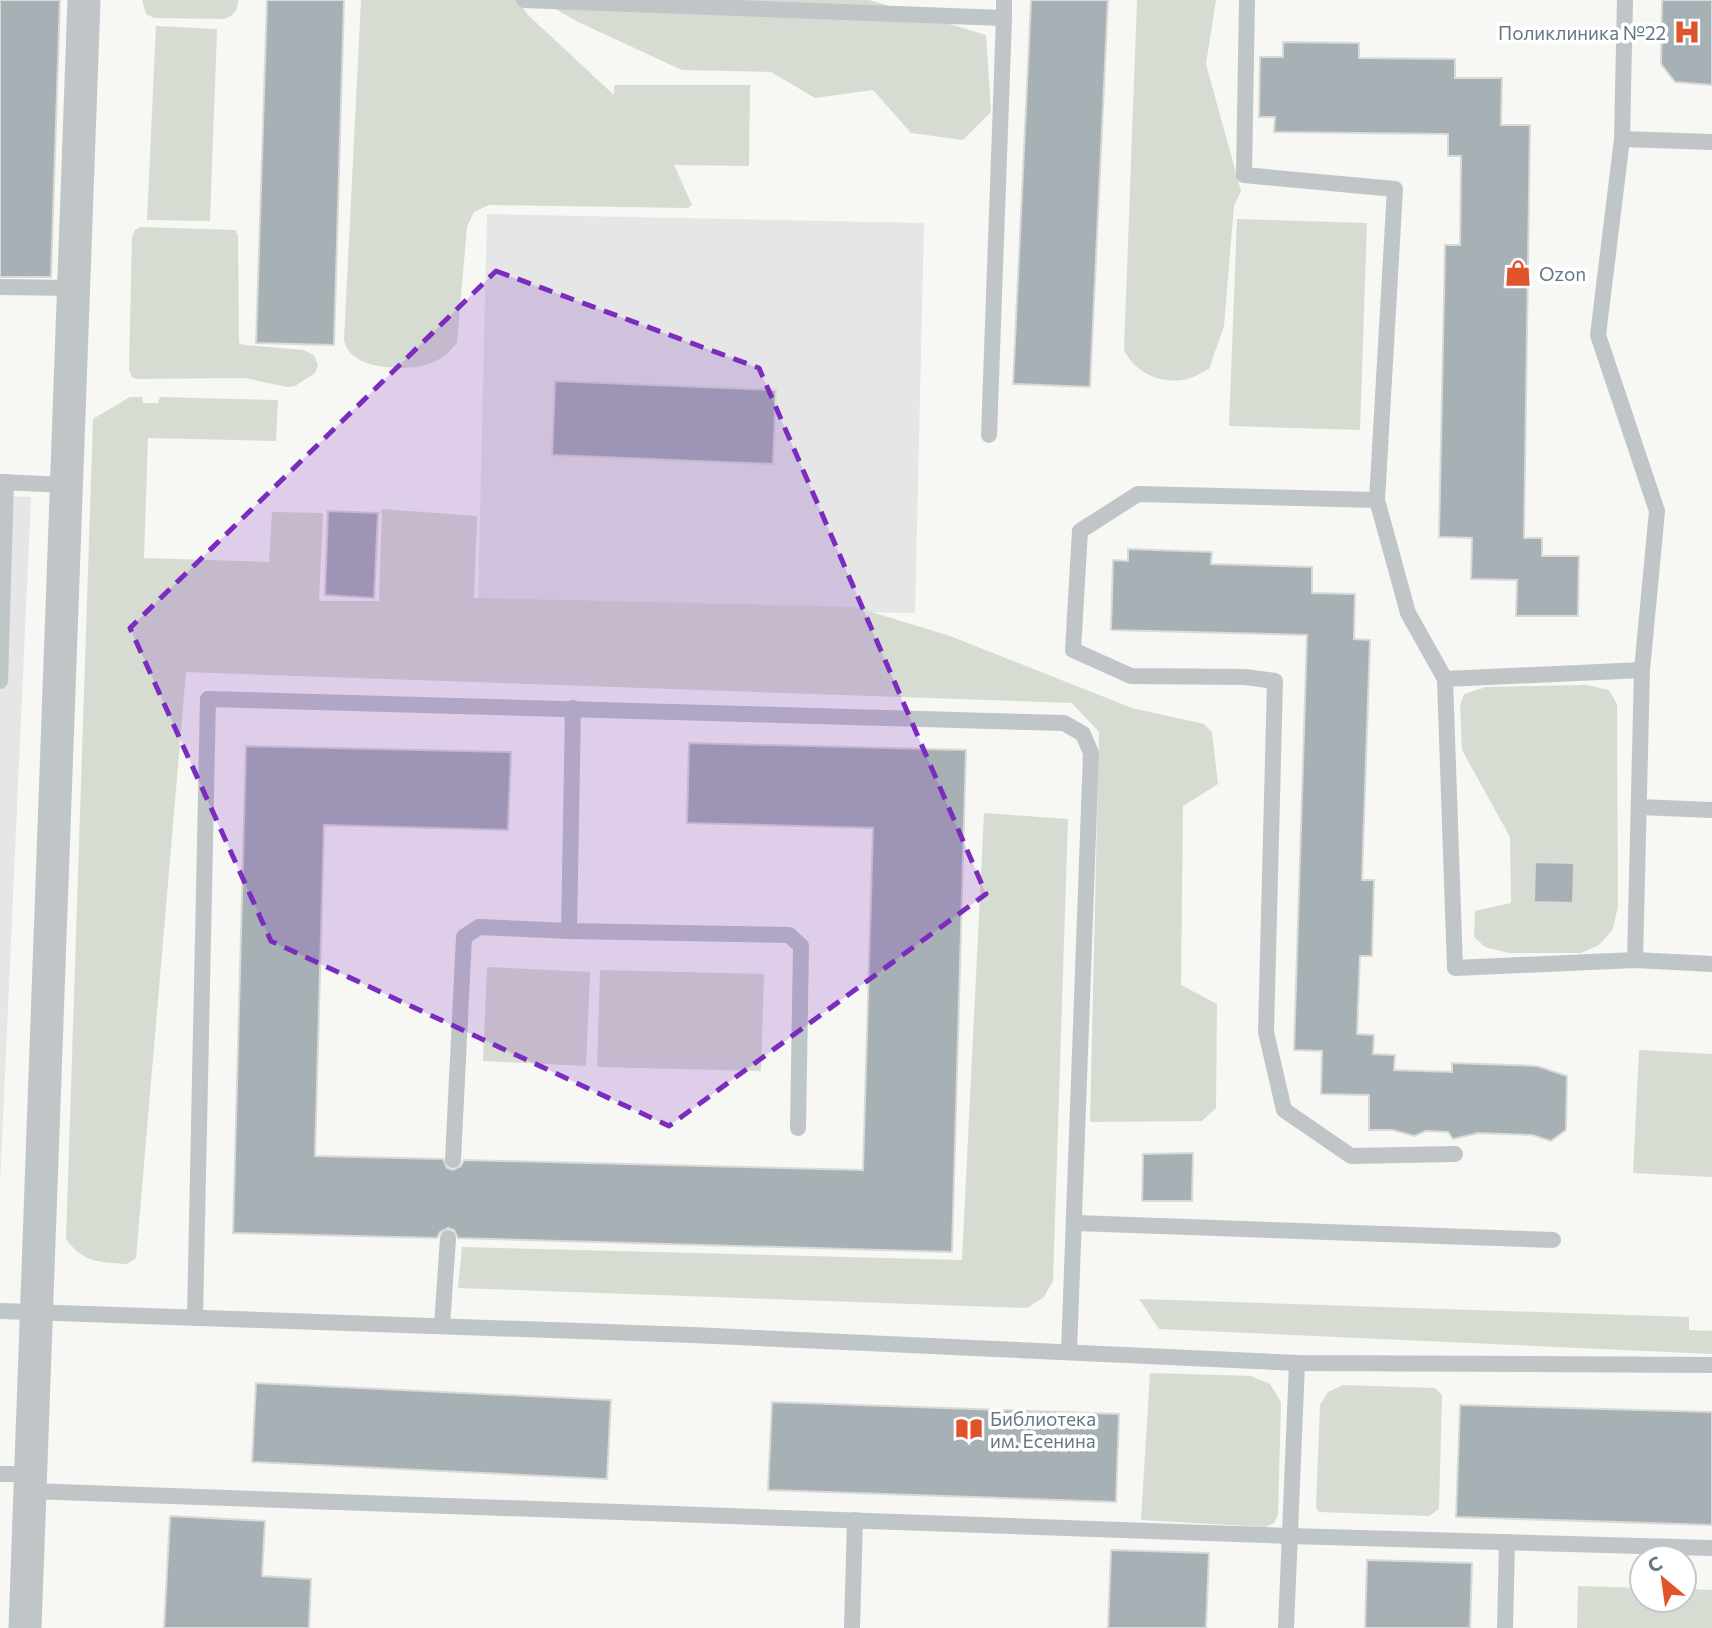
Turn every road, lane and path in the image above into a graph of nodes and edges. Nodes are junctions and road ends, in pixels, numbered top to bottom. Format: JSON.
{"nodes":[{"id":1,"x":84,"y":0,"type":"edge"},
{"id":2,"x":524,"y":0,"type":"edge"},
{"id":3,"x":1004,"y":0,"type":"edge"},
{"id":4,"x":1247,"y":0,"type":"edge"},
{"id":5,"x":1625,"y":0,"type":"edge"},
{"id":6,"x":1004,"y":18,"type":"junction"},
{"id":7,"x":1622,"y":139,"type":"junction"},
{"id":8,"x":1712,"y":142,"type":"edge"},
{"id":9,"x":0,"y":286,"type":"edge"},
{"id":10,"x":73,"y":289,"type":"junction"},
{"id":11,"x":989,"y":435,"type":"dead end"},
{"id":12,"x":3,"y":482,"type":"edge"},
{"id":13,"x":66,"y":485,"type":"junction"},
{"id":14,"x":1377,"y":500,"type":"junction"},
{"id":15,"x":1642,"y":670,"type":"junction"},
{"id":16,"x":1445,"y":679,"type":"junction"},
{"id":17,"x":0,"y":681,"type":"edge"},
{"id":18,"x":573,"y":708,"type":"junction"},
{"id":19,"x":1639,"y":807,"type":"junction"},
{"id":20,"x":1712,"y":810,"type":"edge"},
{"id":21,"x":569,"y":931,"type":"junction"},
{"id":22,"x":1635,"y":960,"type":"junction"},
{"id":23,"x":1712,"y":964,"type":"edge"},
{"id":24,"x":798,"y":1128,"type":"dead end"},
{"id":25,"x":1455,"y":1154,"type":"dead end"},
{"id":26,"x":453,"y":1160,"type":"dead end"},
{"id":27,"x":1076,"y":1223,"type":"junction"},
{"id":28,"x":448,"y":1238,"type":"dead end"},
{"id":29,"x":1553,"y":1240,"type":"dead end"},
{"id":30,"x":0,"y":1311,"type":"edge"},
{"id":31,"x":37,"y":1312,"type":"junction"},
{"id":32,"x":195,"y":1318,"type":"junction"},
{"id":33,"x":442,"y":1326,"type":"junction"},
{"id":34,"x":1069,"y":1352,"type":"junction"},
{"id":35,"x":1297,"y":1363,"type":"junction"},
{"id":36,"x":1712,"y":1366,"type":"edge"},
{"id":37,"x":20,"y":1480,"type":"edge"},
{"id":38,"x":855,"y":1520,"type":"junction"},
{"id":39,"x":1290,"y":1536,"type":"junction"},
{"id":40,"x":1507,"y":1542,"type":"junction"},
{"id":41,"x":1712,"y":1548,"type":"edge"},
{"id":42,"x":25,"y":1628,"type":"edge"},
{"id":43,"x":852,"y":1628,"type":"edge"},
{"id":44,"x":1286,"y":1628,"type":"edge"},
{"id":45,"x":1504,"y":1628,"type":"edge"}],
"edges":[{"from":1,"to":10,"type":"street"},
{"from":2,"to":6,"type":"lane"},
{"from":3,"to":6,"type":"lane"},
{"from":4,"to":14,"type":"lane"},
{"from":5,"to":7,"type":"lane"},
{"from":6,"to":11,"type":"lane"},
{"from":7,"to":8,"type":"lane"},
{"from":7,"to":15,"type":"lane"},
{"from":9,"to":10,"type":"lane"},
{"from":10,"to":13,"type":"street"},
{"from":12,"to":13,"type":"lane"},
{"from":12,"to":17,"type":"lane"},
{"from":13,"to":31,"type":"street"},
{"from":14,"to":16,"type":"lane"},
{"from":14,"to":25,"type":"lane"},
{"from":15,"to":16,"type":"lane"},
{"from":15,"to":19,"type":"lane"},
{"from":16,"to":22,"type":"lane"},
{"from":18,"to":21,"type":"lane"},
{"from":18,"to":27,"type":"lane"},
{"from":18,"to":32,"type":"lane"},
{"from":19,"to":20,"type":"lane"},
{"from":19,"to":22,"type":"lane"},
{"from":21,"to":24,"type":"lane"},
{"from":21,"to":26,"type":"lane"},
{"from":22,"to":23,"type":"lane"},
{"from":27,"to":29,"type":"lane"},
{"from":27,"to":34,"type":"lane"},
{"from":28,"to":33,"type":"lane"},
{"from":30,"to":31,"type":"lane"},
{"from":31,"to":32,"type":"lane"},
{"from":31,"to":37,"type":"street"},
{"from":32,"to":33,"type":"lane"},
{"from":33,"to":34,"type":"lane"},
{"from":34,"to":35,"type":"lane"},
{"from":35,"to":36,"type":"lane"},
{"from":35,"to":39,"type":"lane"},
{"from":37,"to":38,"type":"lane"},
{"from":37,"to":42,"type":"street"},
{"from":38,"to":39,"type":"lane"},
{"from":38,"to":43,"type":"lane"},
{"from":39,"to":40,"type":"lane"},
{"from":39,"to":44,"type":"lane"},
{"from":40,"to":41,"type":"lane"},
{"from":40,"to":45,"type":"lane"}]}
